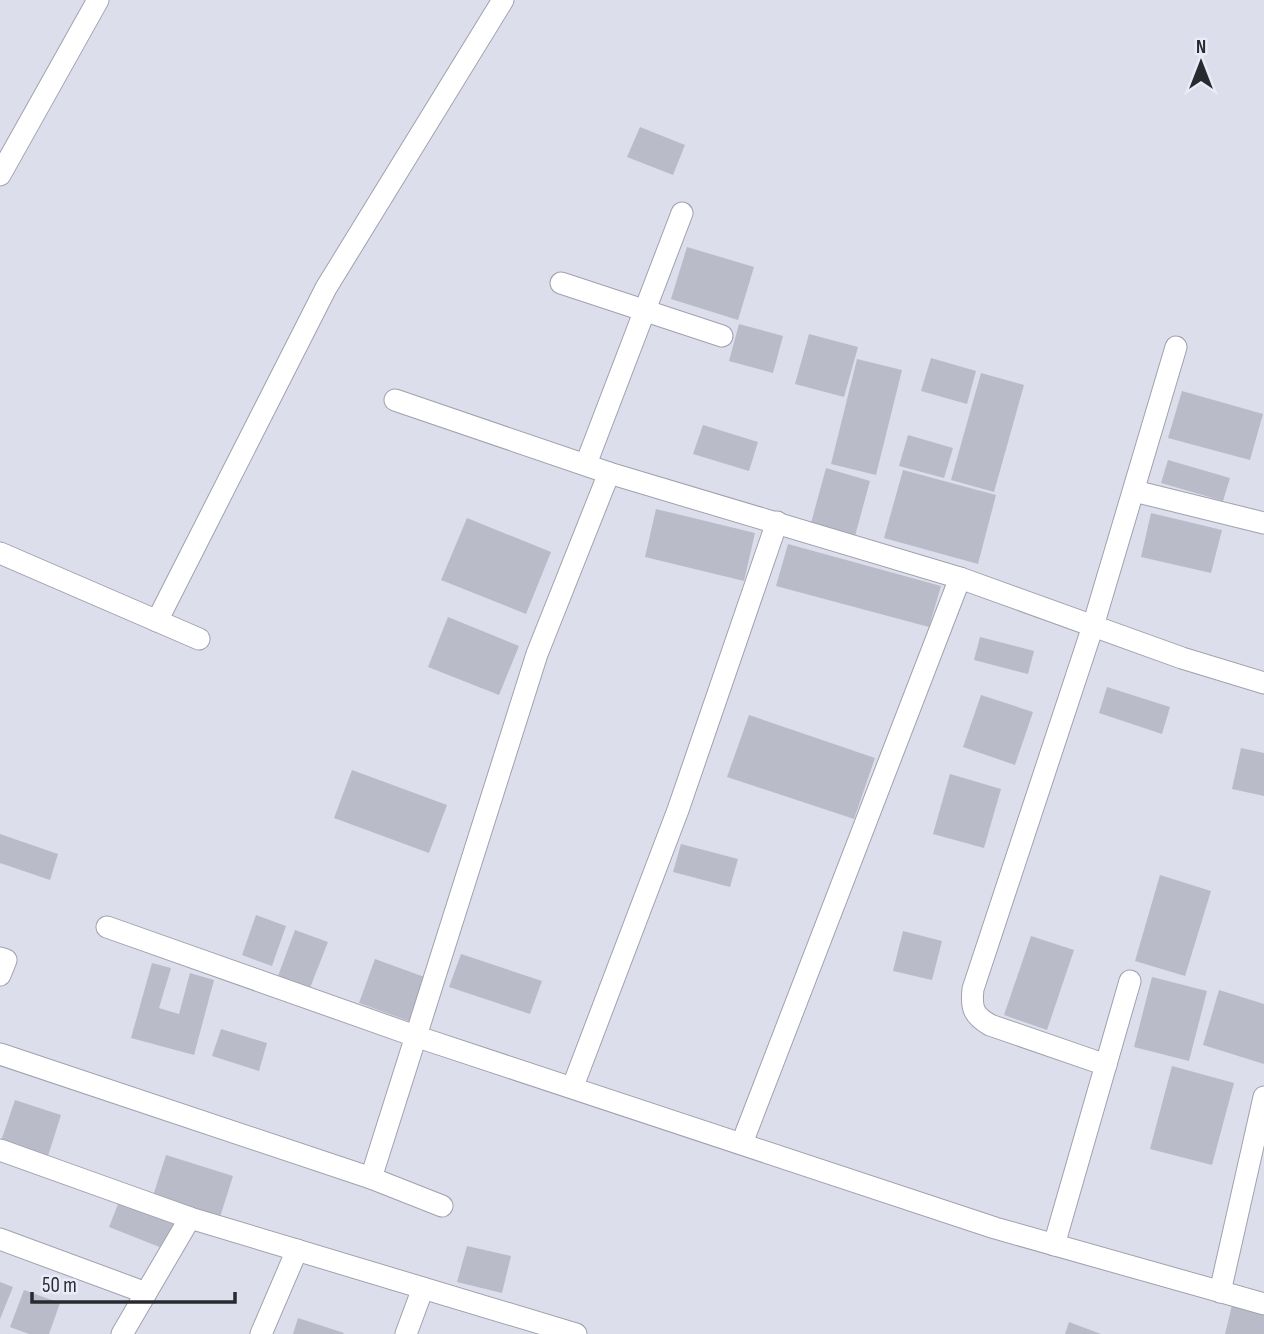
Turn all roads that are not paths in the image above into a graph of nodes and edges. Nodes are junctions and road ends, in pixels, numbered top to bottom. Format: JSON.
{"nodes":[{"id":1,"x":98,"y":0,"type":"edge"},
{"id":2,"x":503,"y":0,"type":"edge"},
{"id":3,"x":0,"y":174,"type":"edge"},
{"id":4,"x":682,"y":213,"type":"dead end"},
{"id":5,"x":561,"y":283,"type":"dead end"},
{"id":6,"x":644,"y":312,"type":"junction"},
{"id":7,"x":722,"y":336,"type":"dead end"},
{"id":8,"x":1176,"y":346,"type":"dead end"},
{"id":9,"x":395,"y":400,"type":"dead end"},
{"id":10,"x":586,"y":464,"type":"junction"},
{"id":11,"x":608,"y":472,"type":"junction"},
{"id":12,"x":1133,"y":491,"type":"junction"},
{"id":13,"x":777,"y":523,"type":"junction"},
{"id":14,"x":1264,"y":523,"type":"edge"},
{"id":15,"x":0,"y":553,"type":"edge"},
{"id":16,"x":960,"y":578,"type":"junction"},
{"id":17,"x":157,"y":621,"type":"junction"},
{"id":18,"x":1093,"y":626,"type":"junction"},
{"id":19,"x":199,"y":639,"type":"dead end"},
{"id":20,"x":1264,"y":683,"type":"edge"},
{"id":21,"x":107,"y":927,"type":"dead end"},
{"id":22,"x":0,"y":958,"type":"edge"},
{"id":23,"x":0,"y":975,"type":"edge"},
{"id":24,"x":1130,"y":981,"type":"dead end"},
{"id":25,"x":418,"y":1037,"type":"junction"},
{"id":26,"x":0,"y":1054,"type":"edge"},
{"id":27,"x":1106,"y":1065,"type":"junction"},
{"id":28,"x":573,"y":1086,"type":"junction"},
{"id":29,"x":1264,"y":1097,"type":"edge"},
{"id":30,"x":742,"y":1143,"type":"junction"},
{"id":31,"x":0,"y":1150,"type":"edge"},
{"id":32,"x":371,"y":1178,"type":"junction"},
{"id":33,"x":442,"y":1206,"type":"dead end"},
{"id":34,"x":190,"y":1218,"type":"junction"},
{"id":35,"x":0,"y":1239,"type":"edge"},
{"id":36,"x":1054,"y":1245,"type":"junction"},
{"id":37,"x":297,"y":1250,"type":"junction"},
{"id":38,"x":423,"y":1288,"type":"junction"},
{"id":39,"x":1220,"y":1292,"type":"junction"},
{"id":40,"x":146,"y":1293,"type":"junction"},
{"id":41,"x":1264,"y":1304,"type":"edge"},
{"id":42,"x":122,"y":1334,"type":"edge"},
{"id":43,"x":261,"y":1334,"type":"edge"},
{"id":44,"x":405,"y":1334,"type":"edge"},
{"id":45,"x":576,"y":1334,"type":"edge"}],
"edges":[{"from":1,"to":3,"type":"street"},
{"from":2,"to":17,"type":"street"},
{"from":4,"to":6,"type":"street"},
{"from":5,"to":6,"type":"street"},
{"from":6,"to":7,"type":"street"},
{"from":6,"to":10,"type":"street"},
{"from":8,"to":12,"type":"street"},
{"from":9,"to":10,"type":"street"},
{"from":10,"to":11,"type":"street"},
{"from":11,"to":13,"type":"street"},
{"from":11,"to":25,"type":"street"},
{"from":12,"to":14,"type":"street"},
{"from":12,"to":18,"type":"street"},
{"from":13,"to":16,"type":"street"},
{"from":13,"to":28,"type":"street"},
{"from":15,"to":17,"type":"street"},
{"from":16,"to":18,"type":"street"},
{"from":16,"to":30,"type":"street"},
{"from":17,"to":19,"type":"street"},
{"from":18,"to":20,"type":"street"},
{"from":18,"to":27,"type":"street"},
{"from":21,"to":25,"type":"street"},
{"from":22,"to":23,"type":"street"},
{"from":24,"to":27,"type":"street"},
{"from":25,"to":28,"type":"street"},
{"from":25,"to":32,"type":"street"},
{"from":26,"to":32,"type":"street"},
{"from":27,"to":36,"type":"street"},
{"from":28,"to":30,"type":"street"},
{"from":29,"to":39,"type":"street"},
{"from":30,"to":36,"type":"street"},
{"from":31,"to":34,"type":"street"},
{"from":32,"to":33,"type":"street"},
{"from":34,"to":37,"type":"street"},
{"from":34,"to":40,"type":"street"},
{"from":35,"to":40,"type":"street"},
{"from":36,"to":39,"type":"street"},
{"from":37,"to":38,"type":"street"},
{"from":37,"to":43,"type":"street"},
{"from":38,"to":44,"type":"street"},
{"from":38,"to":45,"type":"street"},
{"from":39,"to":41,"type":"street"},
{"from":40,"to":42,"type":"street"}]}
